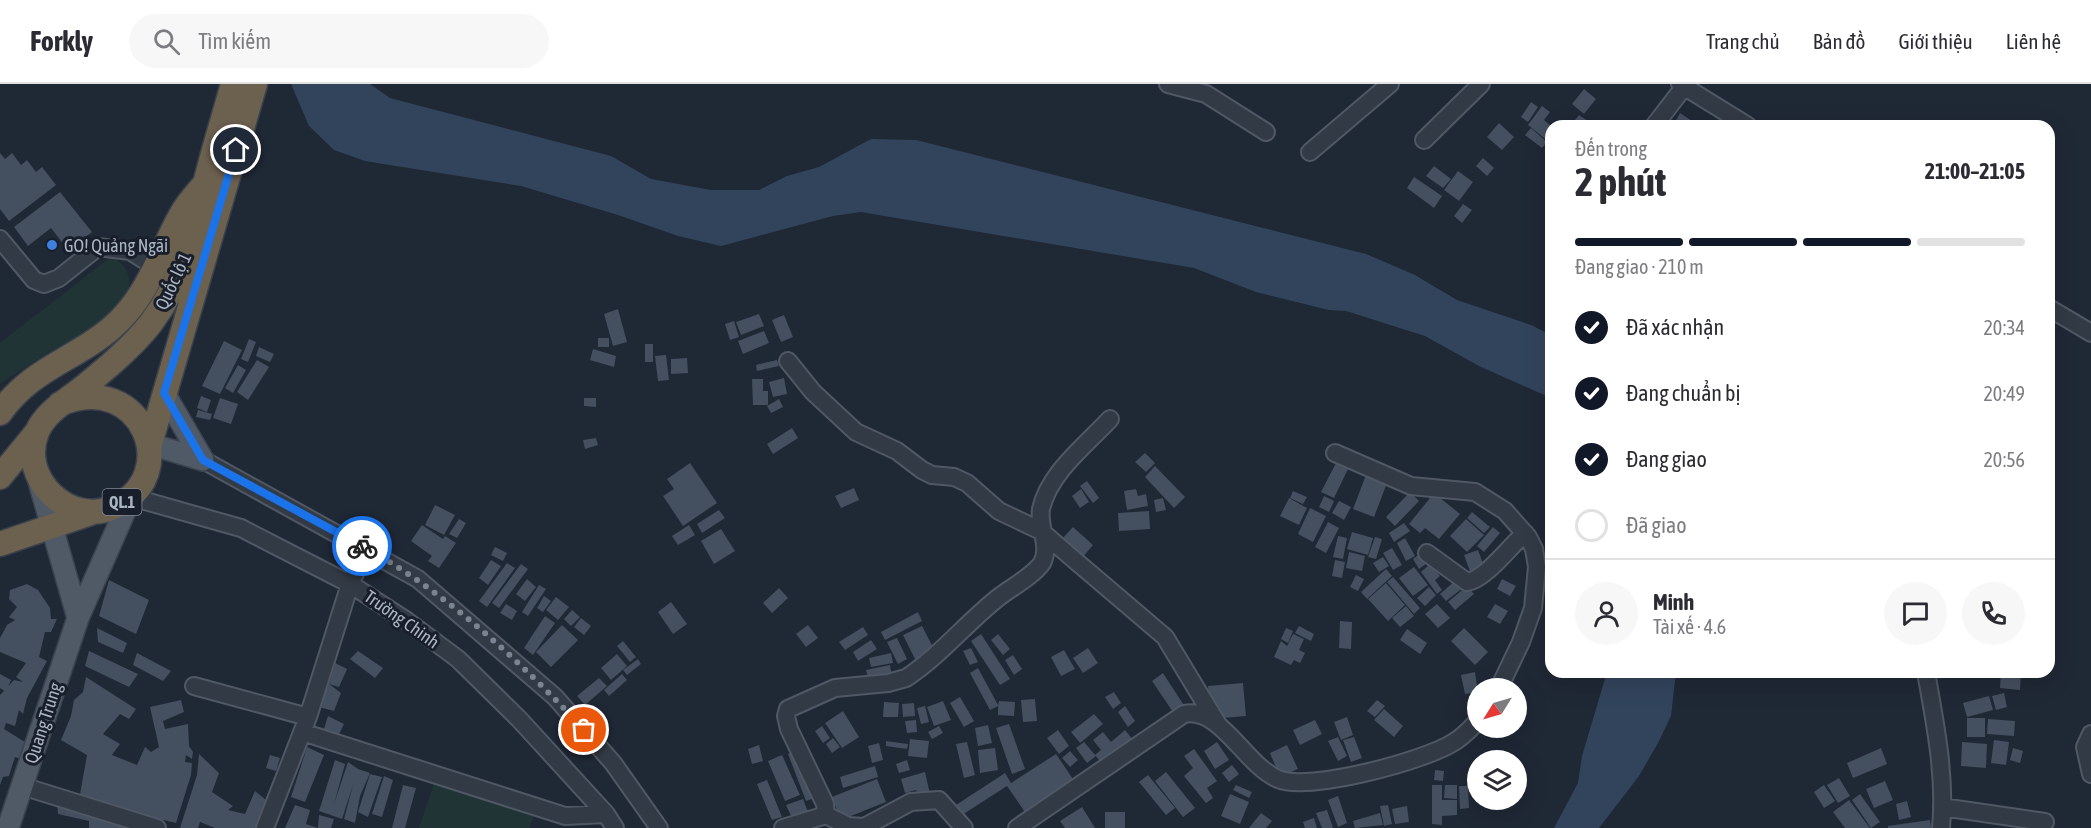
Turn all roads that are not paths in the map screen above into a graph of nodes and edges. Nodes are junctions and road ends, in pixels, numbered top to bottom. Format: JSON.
{"nodes":[{"id":1,"x":233,"y":84,"type":"edge"},
{"id":2,"x":255,"y":84,"type":"edge"},
{"id":3,"x":1167,"y":84,"type":"edge"},
{"id":4,"x":1390,"y":84,"type":"edge"},
{"id":5,"x":1482,"y":84,"type":"edge"},
{"id":6,"x":1682,"y":85,"type":"edge"},
{"id":7,"x":1658,"y":120,"type":"edge"},
{"id":8,"x":1738,"y":120,"type":"edge"},
{"id":9,"x":1266,"y":132,"type":"dead end"},
{"id":10,"x":1424,"y":140,"type":"dead end"},
{"id":11,"x":1310,"y":152,"type":"dead end"},
{"id":12,"x":206,"y":181,"type":"junction"},
{"id":13,"x":0,"y":239,"type":"edge"},
{"id":14,"x":157,"y":268,"type":"junction"},
{"id":15,"x":2055,"y":312,"type":"edge"},
{"id":16,"x":2091,"y":333,"type":"edge"},
{"id":17,"x":788,"y":361,"type":"dead end"},
{"id":18,"x":164,"y":393,"type":"junction"},
{"id":19,"x":60,"y":404,"type":"junction"},
{"id":20,"x":0,"y":413,"type":"edge"},
{"id":21,"x":1110,"y":418,"type":"dead end"},
{"id":22,"x":36,"y":433,"type":"junction"},
{"id":23,"x":150,"y":444,"type":"junction"},
{"id":24,"x":1335,"y":453,"type":"dead end"},
{"id":25,"x":203,"y":460,"type":"junction"},
{"id":26,"x":36,"y":471,"type":"junction"},
{"id":27,"x":0,"y":477,"type":"edge"},
{"id":28,"x":130,"y":497,"type":"junction"},
{"id":29,"x":96,"y":512,"type":"junction"},
{"id":30,"x":51,"y":527,"type":"junction"},
{"id":31,"x":1041,"y":531,"type":"junction"},
{"id":32,"x":1524,"y":533,"type":"junction"},
{"id":33,"x":0,"y":544,"type":"edge"},
{"id":34,"x":367,"y":548,"type":"junction"},
{"id":35,"x":1427,"y":553,"type":"dead end"},
{"id":36,"x":350,"y":584,"type":"junction"},
{"id":37,"x":78,"y":618,"type":"junction"},
{"id":38,"x":1504,"y":678,"type":"edge"},
{"id":39,"x":1927,"y":678,"type":"edge"},
{"id":40,"x":194,"y":686,"type":"dead end"},
{"id":41,"x":1217,"y":723,"type":"junction"},
{"id":42,"x":305,"y":724,"type":"junction"},
{"id":43,"x":1467,"y":731,"type":"edge"},
{"id":44,"x":2091,"y":734,"type":"edge"},
{"id":45,"x":2091,"y":774,"type":"edge"},
{"id":46,"x":22,"y":786,"type":"junction"},
{"id":47,"x":1942,"y":807,"type":"junction"},
{"id":48,"x":826,"y":815,"type":"junction"},
{"id":49,"x":610,"y":821,"type":"edge"},
{"id":50,"x":2045,"y":822,"type":"dead end"},
{"id":51,"x":848,"y":827,"type":"edge"},
{"id":52,"x":8,"y":828,"type":"edge"},
{"id":53,"x":157,"y":828,"type":"edge"},
{"id":54,"x":265,"y":828,"type":"edge"},
{"id":55,"x":659,"y":828,"type":"edge"},
{"id":56,"x":783,"y":828,"type":"edge"},
{"id":57,"x":964,"y":828,"type":"edge"},
{"id":58,"x":1017,"y":828,"type":"edge"},
{"id":59,"x":1941,"y":828,"type":"edge"}],
"edges":[{"from":1,"to":12,"type":"highway","name":"Quốc lộ 1"},
{"from":2,"to":18,"type":"highway","name":"Quốc lộ 1","number":"QL.1"},
{"from":3,"to":9,"type":"street"},
{"from":4,"to":11,"type":"street"},
{"from":5,"to":10,"type":"street"},
{"from":6,"to":7,"type":"street"},
{"from":6,"to":8,"type":"street"},
{"from":12,"to":14,"type":"highway"},
{"from":12,"to":19,"type":"highway","name":"Quốc lộ 1"},
{"from":13,"to":14,"type":"street"},
{"from":14,"to":20,"type":"highway"},
{"from":15,"to":16,"type":"street"},
{"from":17,"to":31,"type":"street"},
{"from":18,"to":23,"type":"highway","name":"Quốc lộ 1","number":"QL.1"},
{"from":18,"to":25,"type":"main road"},
{"from":19,"to":22,"type":"highway"},
{"from":19,"to":23,"type":"highway"},
{"from":21,"to":31,"type":"street"},
{"from":22,"to":26,"type":"highway"},
{"from":22,"to":27,"type":"highway"},
{"from":23,"to":25,"type":"main road"},
{"from":23,"to":28,"type":"highway","number":"QL.1"},
{"from":24,"to":32,"type":"street"},
{"from":25,"to":34,"type":"street","name":"Trường Chinh"},
{"from":26,"to":29,"type":"highway","number":"QL.1"},
{"from":26,"to":30,"type":"main road"},
{"from":28,"to":29,"type":"highway","number":"QL.1"},
{"from":28,"to":36,"type":"street","name":"Trường Chinh"},
{"from":28,"to":37,"type":"main road","name":"Quang Trung"},
{"from":29,"to":30,"type":"highway","number":"QL.1"},
{"from":30,"to":33,"type":"highway","number":"QL.1"},
{"from":30,"to":37,"type":"main road"},
{"from":31,"to":41,"type":"street"},
{"from":31,"to":48,"type":"street"},
{"from":32,"to":35,"type":"street"},
{"from":32,"to":38,"type":"street"},
{"from":34,"to":36,"type":"street"},
{"from":34,"to":55,"type":"street","name":"Trường Chinh"},
{"from":36,"to":42,"type":"street"},
{"from":36,"to":49,"type":"street","name":"Trường Chinh"},
{"from":37,"to":46,"type":"main road","name":"Quang Trung"},
{"from":39,"to":47,"type":"street"},
{"from":40,"to":42,"type":"street"},
{"from":41,"to":43,"type":"street"},
{"from":41,"to":58,"type":"street"},
{"from":42,"to":49,"type":"street"},
{"from":42,"to":54,"type":"street"},
{"from":44,"to":45,"type":"street"},
{"from":46,"to":52,"type":"main road","name":"Quang Trung"},
{"from":46,"to":53,"type":"street"},
{"from":47,"to":50,"type":"street"},
{"from":47,"to":59,"type":"street"},
{"from":48,"to":51,"type":"street"},
{"from":48,"to":56,"type":"street"},
{"from":51,"to":57,"type":"street"}]}
